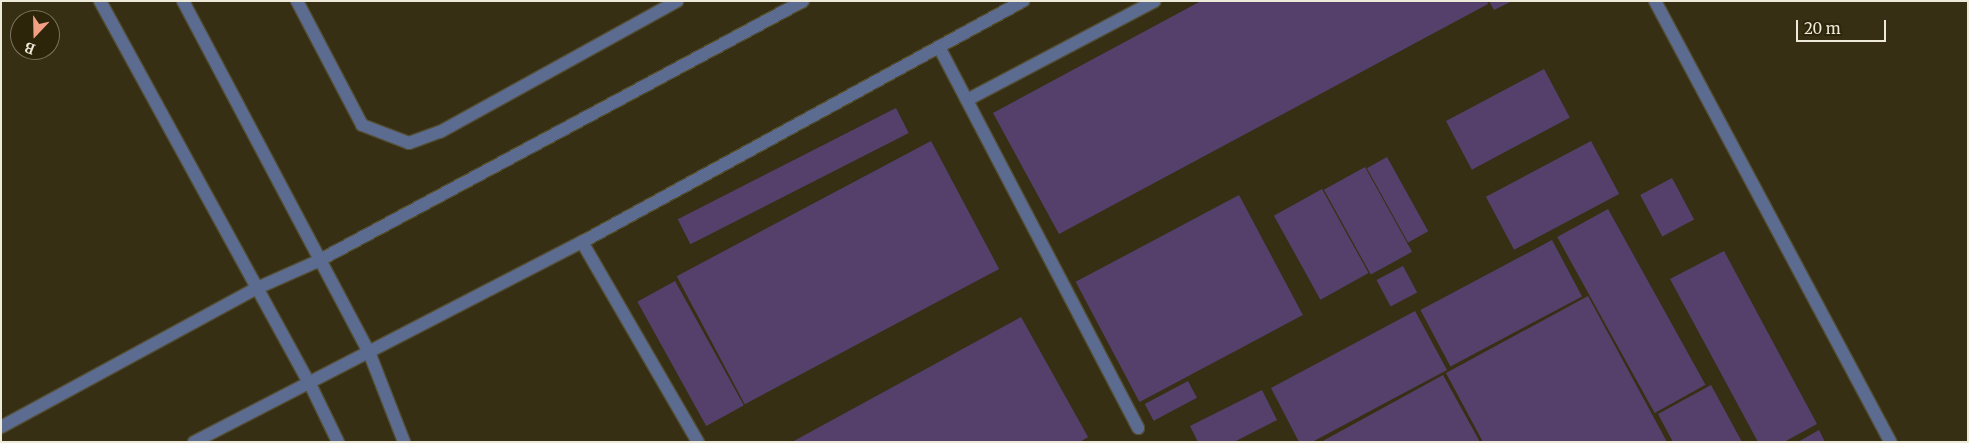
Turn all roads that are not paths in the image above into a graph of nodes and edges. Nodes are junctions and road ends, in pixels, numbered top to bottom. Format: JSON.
{"nodes":[{"id":1,"x":100,"y":1,"type":"edge"},
{"id":2,"x":183,"y":1,"type":"edge"},
{"id":3,"x":297,"y":1,"type":"edge"},
{"id":4,"x":677,"y":1,"type":"edge"},
{"id":5,"x":803,"y":1,"type":"edge"},
{"id":6,"x":1023,"y":1,"type":"edge"},
{"id":7,"x":1155,"y":1,"type":"edge"},
{"id":8,"x":1655,"y":1,"type":"edge"},
{"id":9,"x":939,"y":47,"type":"junction"},
{"id":10,"x":967,"y":100,"type":"junction"},
{"id":11,"x":582,"y":242,"type":"junction"},
{"id":12,"x":318,"y":261,"type":"junction"},
{"id":13,"x":256,"y":288,"type":"junction"},
{"id":14,"x":369,"y":352,"type":"junction"},
{"id":15,"x":310,"y":384,"type":"junction"},
{"id":16,"x":1,"y":427,"type":"edge"},
{"id":17,"x":1138,"y":428,"type":"dead end"},
{"id":18,"x":194,"y":442,"type":"edge"},
{"id":19,"x":338,"y":442,"type":"edge"},
{"id":20,"x":404,"y":442,"type":"edge"},
{"id":21,"x":698,"y":442,"type":"edge"},
{"id":22,"x":1890,"y":442,"type":"edge"}],
"edges":[{"from":1,"to":13,"type":"street"},
{"from":2,"to":12,"type":"street"},
{"from":3,"to":4,"type":"street"},
{"from":5,"to":12,"type":"street"},
{"from":6,"to":9,"type":"street"},
{"from":7,"to":10,"type":"street"},
{"from":8,"to":22,"type":"street"},
{"from":9,"to":10,"type":"street"},
{"from":9,"to":11,"type":"street"},
{"from":10,"to":17,"type":"street"},
{"from":11,"to":14,"type":"street"},
{"from":11,"to":21,"type":"street"},
{"from":12,"to":13,"type":"street"},
{"from":12,"to":14,"type":"street"},
{"from":13,"to":15,"type":"street"},
{"from":13,"to":16,"type":"street"},
{"from":14,"to":15,"type":"street"},
{"from":14,"to":20,"type":"street"},
{"from":15,"to":18,"type":"street"},
{"from":15,"to":19,"type":"street"}]}
